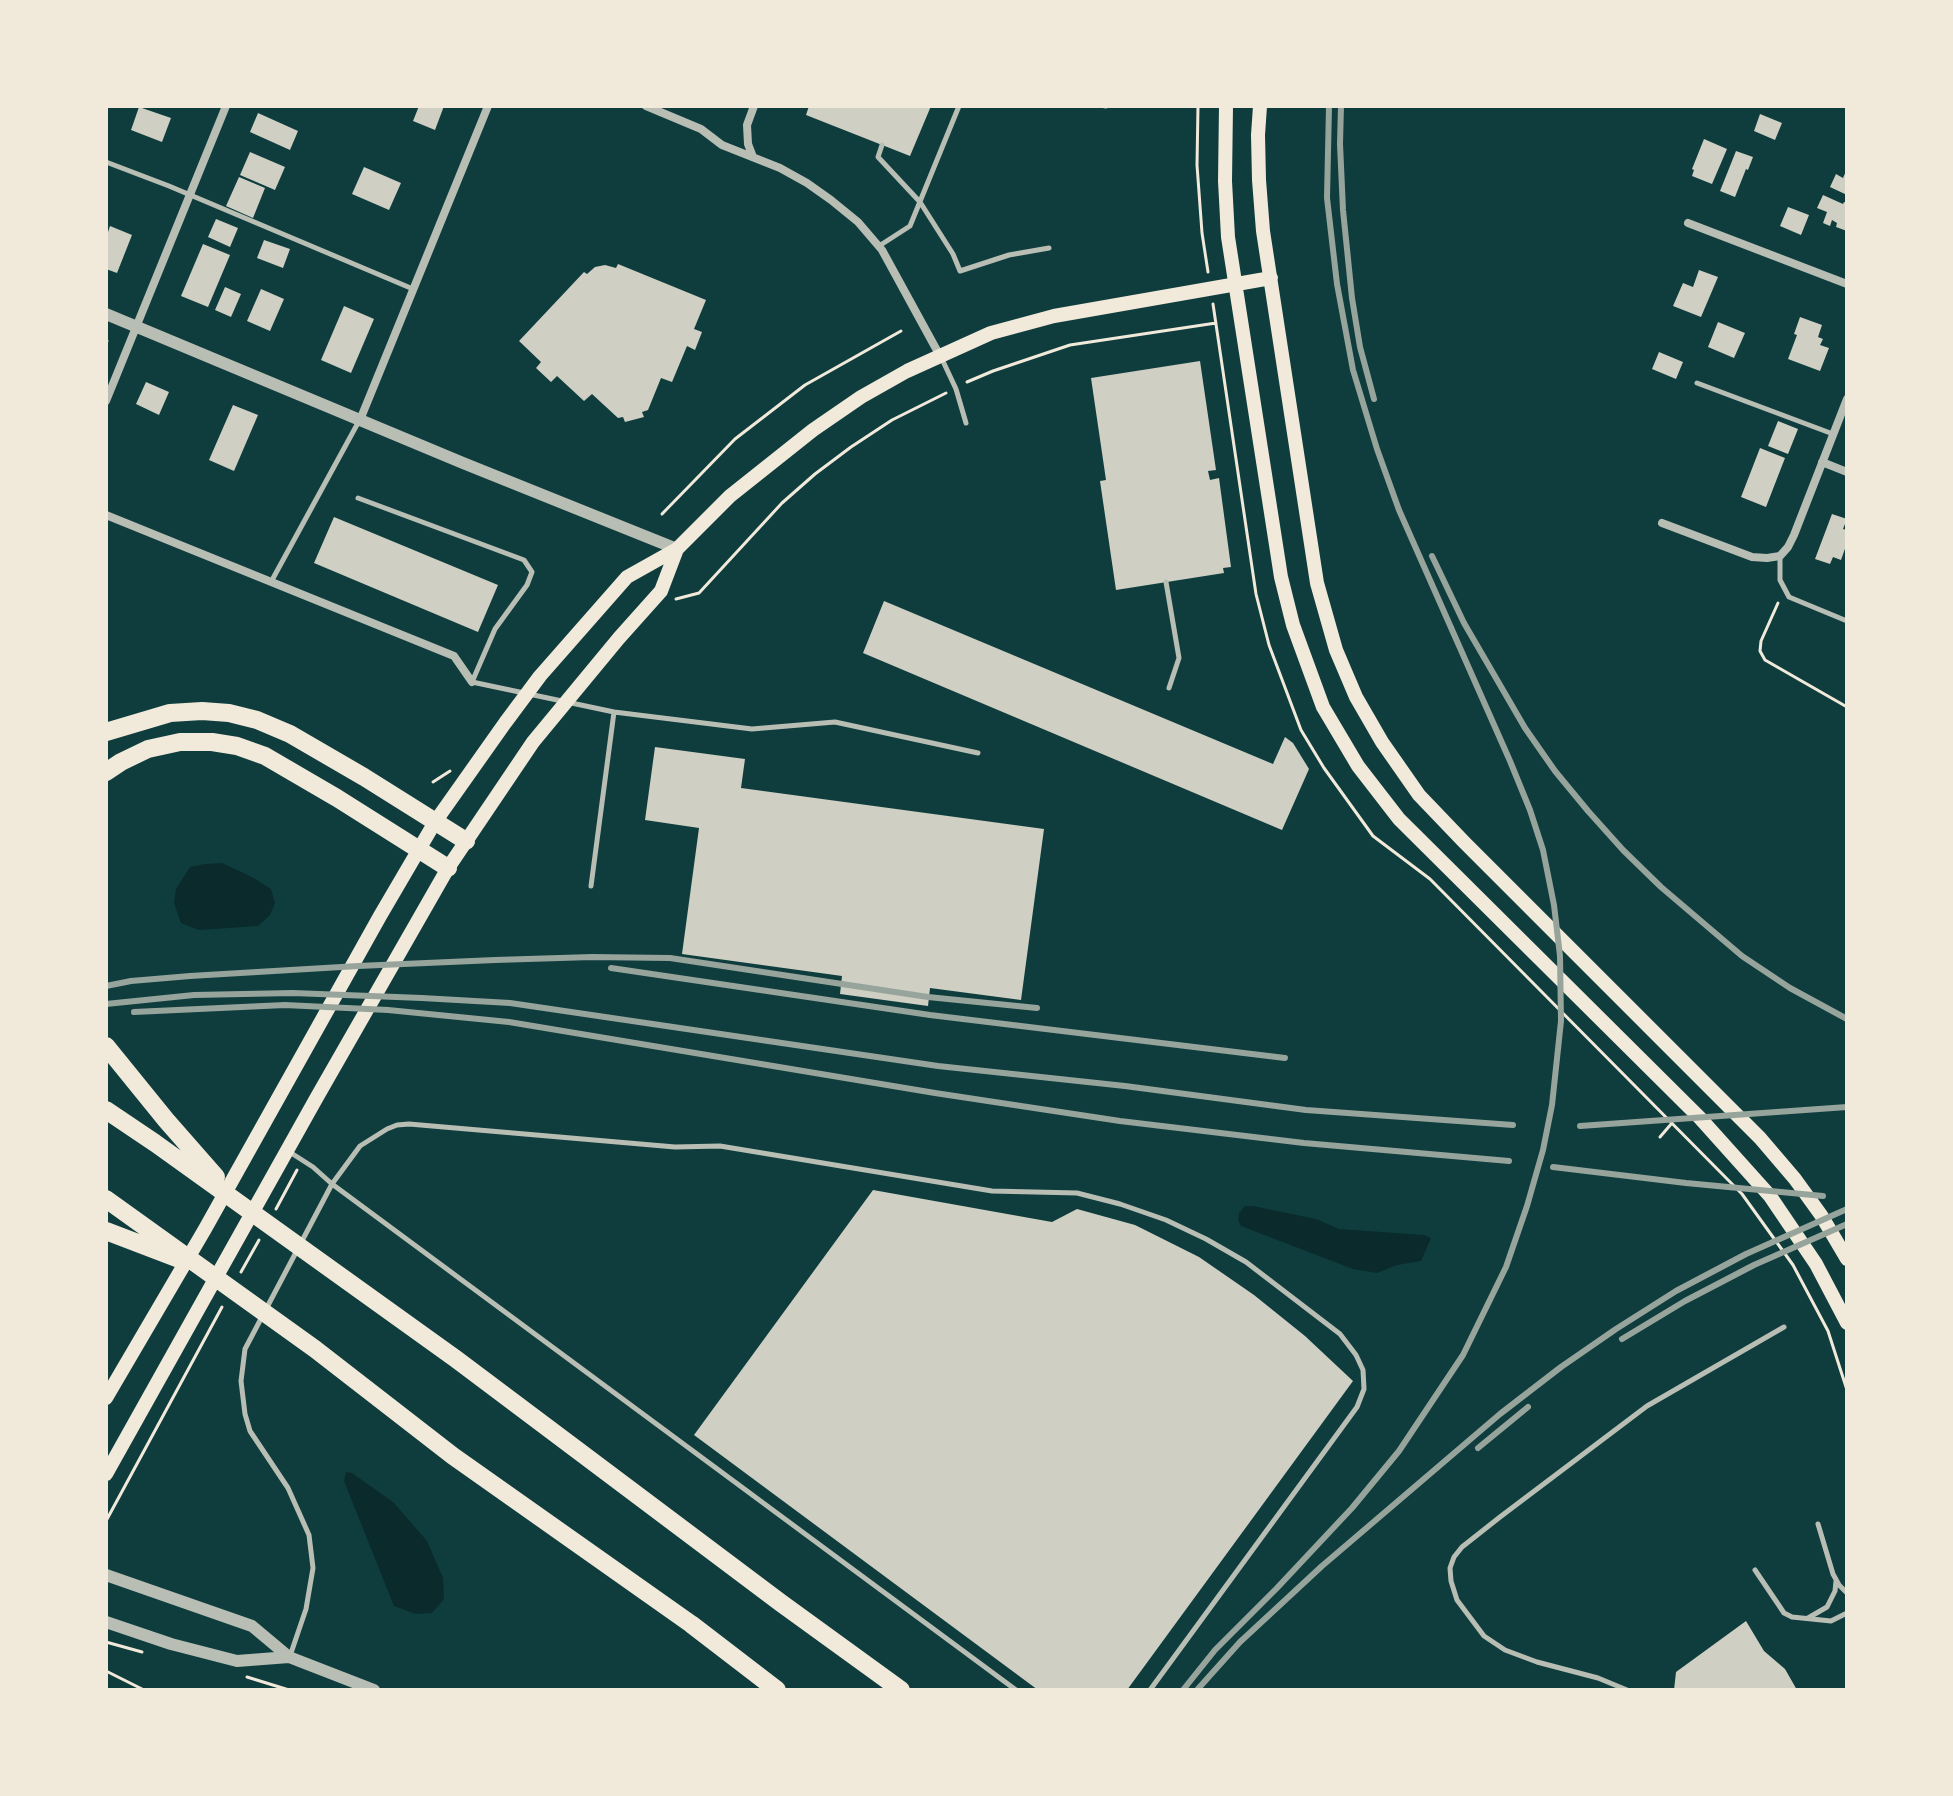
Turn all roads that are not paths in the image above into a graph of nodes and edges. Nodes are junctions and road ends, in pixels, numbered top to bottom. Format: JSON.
{"nodes":[{"id":1,"x":226,"y":106,"type":"edge"},
{"id":2,"x":488,"y":106,"type":"edge"},
{"id":3,"x":646,"y":106,"type":"edge"},
{"id":4,"x":754,"y":106,"type":"edge"},
{"id":5,"x":959,"y":106,"type":"edge"},
{"id":6,"x":1226,"y":106,"type":"edge"},
{"id":7,"x":1260,"y":106,"type":"edge"},
{"id":8,"x":882,"y":145,"type":"dead end"},
{"id":9,"x":753,"y":157,"type":"junction"},
{"id":10,"x":106,"y":162,"type":"edge"},
{"id":11,"x":190,"y":195,"type":"junction"},
{"id":12,"x":920,"y":202,"type":"junction"},
{"id":13,"x":1688,"y":223,"type":"dead end"},
{"id":14,"x":879,"y":246,"type":"junction"},
{"id":15,"x":1049,"y":248,"type":"dead end"},
{"id":16,"x":1271,"y":278,"type":"junction"},
{"id":17,"x":1236,"y":284,"type":"junction"},
{"id":18,"x":1847,"y":284,"type":"edge"},
{"id":19,"x":413,"y":289,"type":"junction"},
{"id":20,"x":106,"y":314,"type":"edge"},
{"id":21,"x":137,"y":326,"type":"junction"},
{"id":22,"x":940,"y":356,"type":"junction"},
{"id":23,"x":1697,"y":383,"type":"dead end"},
{"id":24,"x":1847,"y":399,"type":"edge"},
{"id":25,"x":106,"y":401,"type":"edge"},
{"id":26,"x":360,"y":420,"type":"junction"},
{"id":27,"x":966,"y":423,"type":"dead end"},
{"id":28,"x":1833,"y":434,"type":"junction"},
{"id":29,"x":1822,"y":462,"type":"junction"},
{"id":30,"x":1847,"y":472,"type":"edge"},
{"id":31,"x":358,"y":498,"type":"dead end"},
{"id":32,"x":106,"y":515,"type":"edge"},
{"id":33,"x":1662,"y":523,"type":"dead end"},
{"id":34,"x":677,"y":549,"type":"junction"},
{"id":35,"x":1780,"y":556,"type":"junction"},
{"id":36,"x":271,"y":582,"type":"junction"},
{"id":37,"x":1166,"y":582,"type":"dead end"},
{"id":38,"x":1847,"y":621,"type":"edge"},
{"id":39,"x":472,"y":682,"type":"junction"},
{"id":40,"x":1169,"y":688,"type":"dead end"},
{"id":41,"x":614,"y":712,"type":"junction"},
{"id":42,"x":106,"y":732,"type":"edge"},
{"id":43,"x":978,"y":753,"type":"dead end"},
{"id":44,"x":106,"y":772,"type":"edge"},
{"id":45,"x":435,"y":822,"type":"junction"},
{"id":46,"x":466,"y":841,"type":"junction"},
{"id":47,"x":419,"y":850,"type":"junction"},
{"id":48,"x":448,"y":868,"type":"junction"},
{"id":49,"x":591,"y":886,"type":"dead end"},
{"id":50,"x":106,"y":1046,"type":"edge"},
{"id":51,"x":106,"y":1110,"type":"edge"},
{"id":52,"x":287,"y":1150,"type":"junction"},
{"id":53,"x":332,"y":1184,"type":"junction"},
{"id":54,"x":106,"y":1199,"type":"edge"},
{"id":55,"x":236,"y":1201,"type":"junction"},
{"id":56,"x":106,"y":1231,"type":"edge"},
{"id":57,"x":1847,"y":1259,"type":"edge"},
{"id":58,"x":207,"y":1270,"type":"junction"},
{"id":59,"x":1847,"y":1323,"type":"edge"},
{"id":60,"x":1784,"y":1327,"type":"dead end"},
{"id":61,"x":106,"y":1398,"type":"edge"},
{"id":62,"x":106,"y":1474,"type":"edge"},
{"id":63,"x":1818,"y":1524,"type":"dead end"},
{"id":64,"x":1755,"y":1570,"type":"dead end"},
{"id":65,"x":106,"y":1575,"type":"edge"},
{"id":66,"x":1836,"y":1579,"type":"junction"},
{"id":67,"x":1847,"y":1593,"type":"edge"},
{"id":68,"x":1847,"y":1613,"type":"edge"},
{"id":69,"x":1807,"y":1618,"type":"junction"},
{"id":70,"x":106,"y":1622,"type":"edge"},
{"id":71,"x":289,"y":1657,"type":"junction"},
{"id":72,"x":374,"y":1690,"type":"edge"},
{"id":73,"x":777,"y":1690,"type":"edge"},
{"id":74,"x":901,"y":1690,"type":"edge"},
{"id":75,"x":1016,"y":1690,"type":"edge"},
{"id":76,"x":1150,"y":1690,"type":"edge"},
{"id":77,"x":1627,"y":1690,"type":"edge"}],
"edges":[{"from":1,"to":11,"type":"street"},
{"from":2,"to":19,"type":"street"},
{"from":3,"to":9,"type":"street"},
{"from":4,"to":9,"type":"street"},
{"from":5,"to":12,"type":"lane"},
{"from":6,"to":17,"type":"main road"},
{"from":7,"to":16,"type":"main road"},
{"from":8,"to":12,"type":"lane"},
{"from":9,"to":14,"type":"street"},
{"from":10,"to":11,"type":"lane"},
{"from":11,"to":19,"type":"lane"},
{"from":11,"to":21,"type":"street"},
{"from":12,"to":14,"type":"lane"},
{"from":12,"to":15,"type":"lane"},
{"from":13,"to":18,"type":"street"},
{"from":14,"to":22,"type":"street"},
{"from":16,"to":17,"type":"main road"},
{"from":16,"to":57,"type":"main road"},
{"from":17,"to":22,"type":"main road"},
{"from":17,"to":59,"type":"main road"},
{"from":19,"to":26,"type":"street"},
{"from":20,"to":21,"type":"street"},
{"from":21,"to":25,"type":"street"},
{"from":21,"to":26,"type":"street"},
{"from":22,"to":27,"type":"lane"},
{"from":22,"to":34,"type":"main road"},
{"from":23,"to":28,"type":"lane"},
{"from":24,"to":28,"type":"street"},
{"from":26,"to":34,"type":"street"},
{"from":26,"to":36,"type":"lane"},
{"from":28,"to":29,"type":"street"},
{"from":29,"to":30,"type":"street"},
{"from":29,"to":35,"type":"street"},
{"from":31,"to":39,"type":"lane"},
{"from":32,"to":36,"type":"street"},
{"from":33,"to":35,"type":"street"},
{"from":34,"to":45,"type":"main road"},
{"from":34,"to":46,"type":"main road"},
{"from":35,"to":38,"type":"lane"},
{"from":36,"to":39,"type":"street"},
{"from":37,"to":40,"type":"lane"},
{"from":39,"to":41,"type":"lane"},
{"from":41,"to":43,"type":"lane"},
{"from":41,"to":49,"type":"lane"},
{"from":42,"to":45,"type":"highway"},
{"from":44,"to":47,"type":"highway"},
{"from":45,"to":46,"type":"highway"},
{"from":45,"to":47,"type":"main road"},
{"from":46,"to":48,"type":"main road"},
{"from":47,"to":48,"type":"highway"},
{"from":47,"to":61,"type":"main road"},
{"from":48,"to":52,"type":"main road"},
{"from":50,"to":55,"type":"highway"},
{"from":51,"to":55,"type":"highway"},
{"from":52,"to":53,"type":"lane"},
{"from":52,"to":62,"type":"main road"},
{"from":53,"to":71,"type":"lane"},
{"from":53,"to":75,"type":"lane"},
{"from":53,"to":76,"type":"lane"},
{"from":54,"to":58,"type":"highway"},
{"from":55,"to":74,"type":"highway"},
{"from":56,"to":58,"type":"highway"},
{"from":58,"to":73,"type":"highway"},
{"from":60,"to":77,"type":"lane"},
{"from":63,"to":66,"type":"lane"},
{"from":64,"to":69,"type":"lane"},
{"from":65,"to":71,"type":"street"},
{"from":66,"to":67,"type":"lane"},
{"from":66,"to":69,"type":"lane"},
{"from":68,"to":69,"type":"lane"},
{"from":70,"to":71,"type":"street"},
{"from":71,"to":72,"type":"street"}]}
